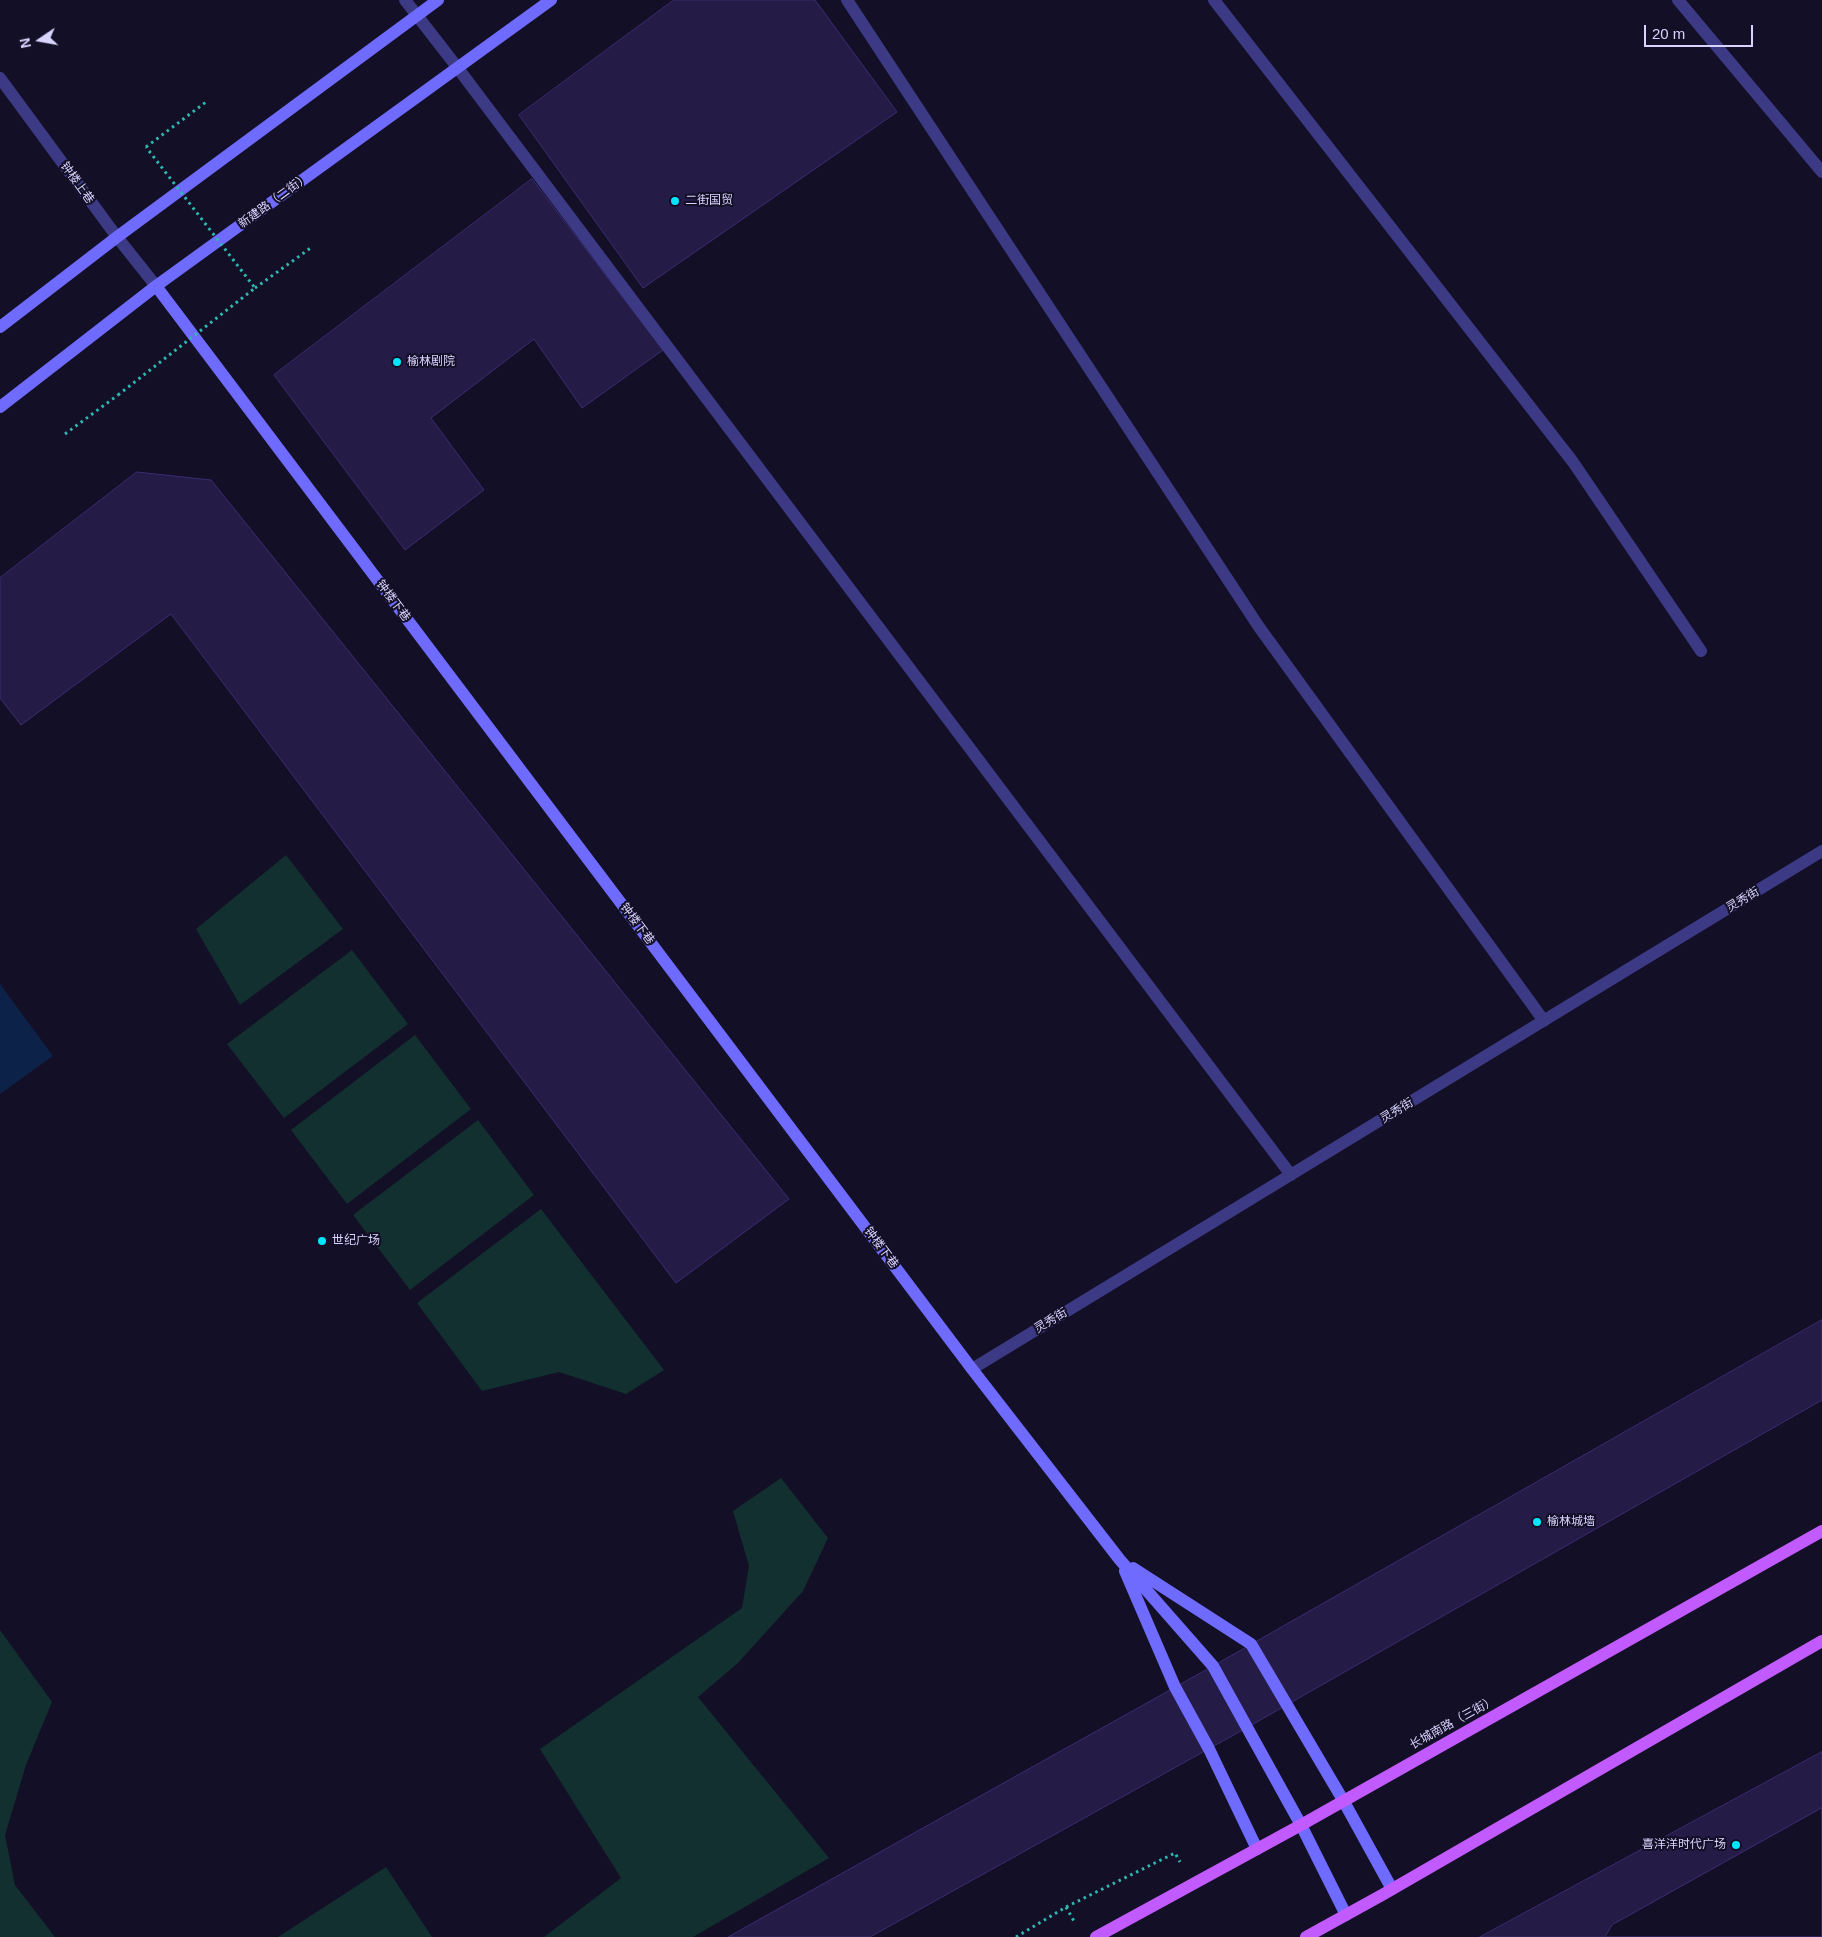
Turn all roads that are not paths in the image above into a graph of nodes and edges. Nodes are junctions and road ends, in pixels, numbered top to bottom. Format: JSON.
{"nodes":[{"id":1,"x":405,"y":0,"type":"edge"},
{"id":2,"x":438,"y":0,"type":"edge"},
{"id":3,"x":551,"y":0,"type":"edge"},
{"id":4,"x":847,"y":0,"type":"edge"},
{"id":5,"x":1214,"y":0,"type":"edge"},
{"id":6,"x":1678,"y":0,"type":"edge"},
{"id":7,"x":416,"y":15,"type":"junction"},
{"id":8,"x":457,"y":67,"type":"junction"},
{"id":9,"x":0,"y":78,"type":"edge"},
{"id":10,"x":1822,"y":172,"type":"edge"},
{"id":11,"x":117,"y":238,"type":"junction"},
{"id":12,"x":156,"y":286,"type":"junction"},
{"id":13,"x":0,"y":327,"type":"edge"},
{"id":14,"x":0,"y":407,"type":"edge"},
{"id":15,"x":1701,"y":651,"type":"dead end"},
{"id":16,"x":1822,"y":851,"type":"edge"},
{"id":17,"x":1544,"y":1021,"type":"junction"},
{"id":18,"x":1291,"y":1175,"type":"junction"},
{"id":19,"x":972,"y":1369,"type":"junction"},
{"id":20,"x":1822,"y":1531,"type":"edge"},
{"id":21,"x":1120,"y":1560,"type":"junction"},
{"id":22,"x":1822,"y":1641,"type":"edge"},
{"id":23,"x":1344,"y":1800,"type":"junction"},
{"id":24,"x":1301,"y":1825,"type":"junction"},
{"id":25,"x":1257,"y":1849,"type":"junction"},
{"id":26,"x":1392,"y":1889,"type":"junction"},
{"id":27,"x":1346,"y":1915,"type":"junction"},
{"id":28,"x":1096,"y":1937,"type":"edge"},
{"id":29,"x":1306,"y":1937,"type":"edge"}],
"edges":[{"from":1,"to":7,"type":"street"},
{"from":2,"to":7,"type":"main road"},
{"from":3,"to":8,"type":"main road","name":"新建路（二街）"},
{"from":4,"to":17,"type":"street"},
{"from":5,"to":15,"type":"street"},
{"from":6,"to":10,"type":"street"},
{"from":7,"to":8,"type":"street"},
{"from":7,"to":11,"type":"main road"},
{"from":8,"to":12,"type":"main road","name":"新建路（二街）"},
{"from":8,"to":18,"type":"street"},
{"from":9,"to":11,"type":"street","name":"钟楼上巷"},
{"from":11,"to":12,"type":"street","name":"钟楼上巷"},
{"from":11,"to":13,"type":"main road"},
{"from":12,"to":14,"type":"main road","name":"新建路（二街）"},
{"from":12,"to":19,"type":"main road","name":"钟楼下巷"},
{"from":16,"to":17,"type":"street","name":"灵秀街"},
{"from":17,"to":18,"type":"street","name":"灵秀街"},
{"from":18,"to":19,"type":"street","name":"灵秀街"},
{"from":19,"to":21,"type":"main road","name":"钟楼下巷"},
{"from":20,"to":23,"type":"main road","name":"长城南路（三街）"},
{"from":21,"to":23,"type":"main road"},
{"from":21,"to":24,"type":"main road"},
{"from":21,"to":25,"type":"main road"},
{"from":22,"to":26,"type":"main road"},
{"from":23,"to":24,"type":"main road","name":"长城南路（三街）"},
{"from":23,"to":26,"type":"main road"},
{"from":24,"to":25,"type":"main road","name":"长城南路（三街）"},
{"from":24,"to":27,"type":"main road"},
{"from":25,"to":28,"type":"main road","name":"长城南路（三街）"},
{"from":26,"to":27,"type":"main road"},
{"from":27,"to":29,"type":"main road"}]}
